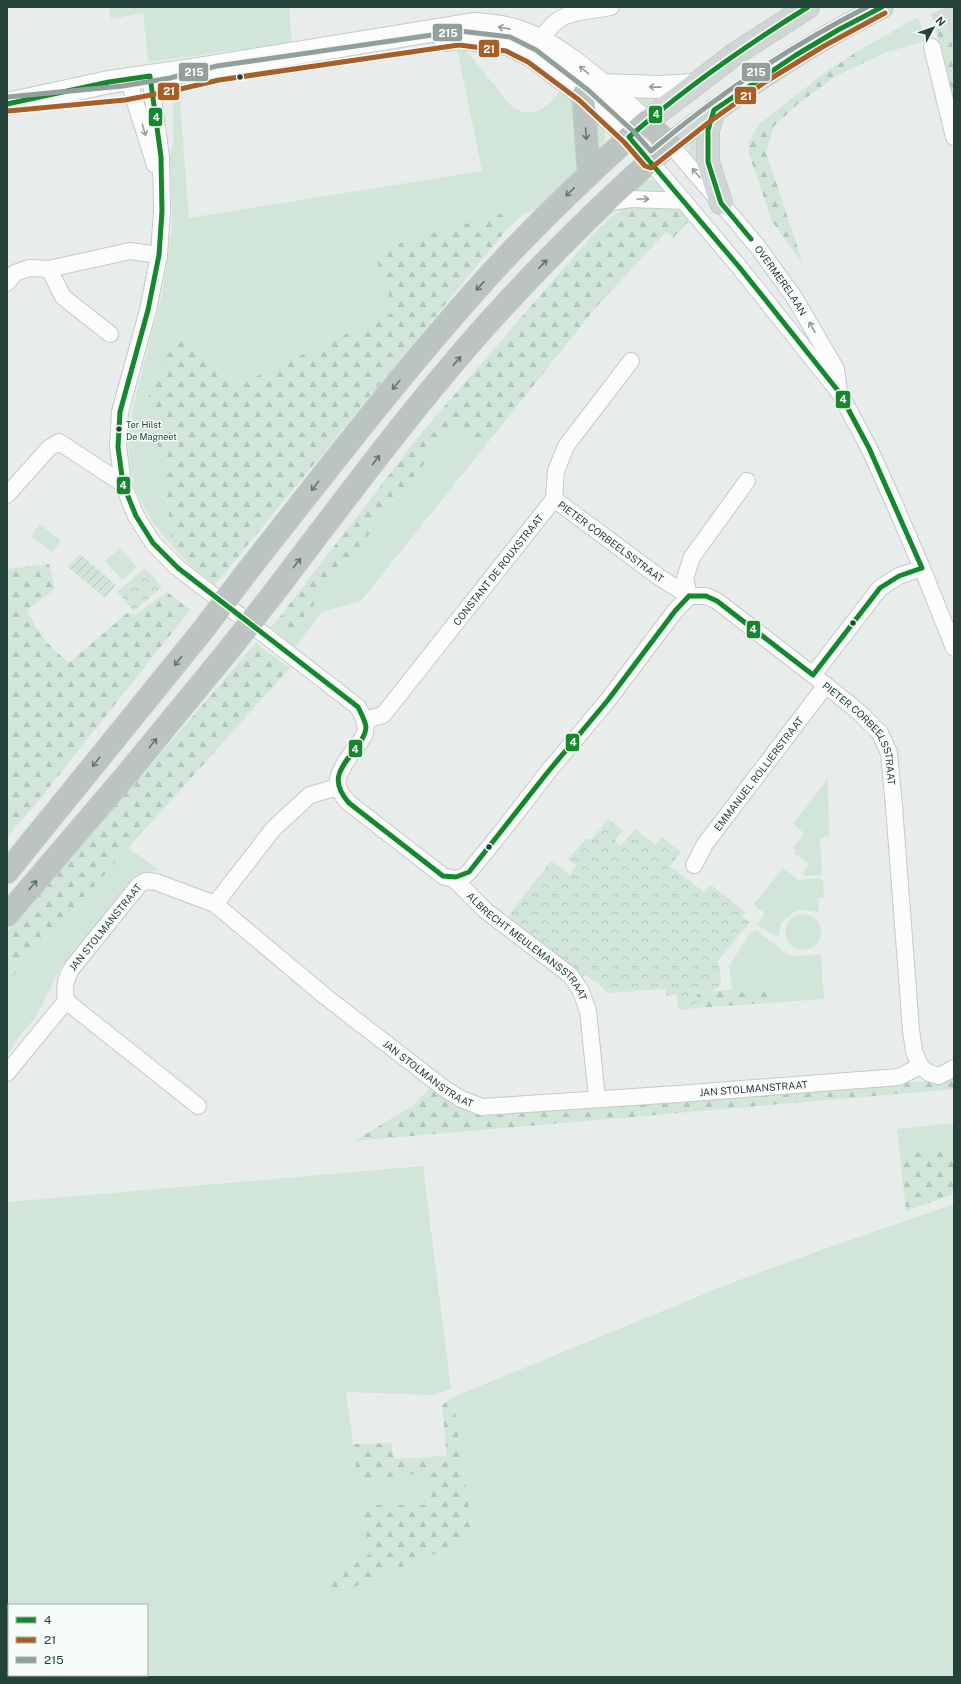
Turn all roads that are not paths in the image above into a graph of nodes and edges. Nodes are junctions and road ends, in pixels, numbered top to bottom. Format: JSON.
{"nodes":[{"id":1,"x":611,"y":7,"type":"edge"},
{"id":2,"x":808,"y":7,"type":"edge"},
{"id":3,"x":882,"y":7,"type":"edge"},
{"id":4,"x":536,"y":48,"type":"junction"},
{"id":5,"x":932,"y":48,"type":"dead end"},
{"id":6,"x":141,"y":84,"type":"junction"},
{"id":7,"x":694,"y":85,"type":"junction"},
{"id":8,"x":592,"y":90,"type":"junction"},
{"id":9,"x":12,"y":103,"type":"edge"},
{"id":10,"x":714,"y":110,"type":"junction"},
{"id":11,"x":646,"y":122,"type":"junction"},
{"id":12,"x":630,"y":137,"type":"junction"},
{"id":13,"x":954,"y":137,"type":"edge"},
{"id":14,"x":670,"y":144,"type":"junction"},
{"id":15,"x":650,"y":161,"type":"junction"},
{"id":16,"x":589,"y":175,"type":"junction"},
{"id":17,"x":684,"y":201,"type":"junction"},
{"id":18,"x":604,"y":203,"type":"junction"},
{"id":19,"x":721,"y":203,"type":"junction"},
{"id":20,"x":159,"y":255,"type":"junction"},
{"id":21,"x":49,"y":269,"type":"junction"},
{"id":22,"x":7,"y":282,"type":"edge"},
{"id":23,"x":110,"y":334,"type":"dead end"},
{"id":24,"x":631,"y":361,"type":"dead end"},
{"id":25,"x":839,"y":392,"type":"junction"},
{"id":26,"x":747,"y":481,"type":"dead end"},
{"id":27,"x":123,"y":484,"type":"junction"},
{"id":28,"x":7,"y":495,"type":"edge"},
{"id":29,"x":554,"y":499,"type":"junction"},
{"id":30,"x":922,"y":568,"type":"junction"},
{"id":31,"x":689,"y":596,"type":"junction"},
{"id":32,"x":954,"y":648,"type":"edge"},
{"id":33,"x":813,"y":675,"type":"junction"},
{"id":34,"x":826,"y":685,"type":"junction"},
{"id":35,"x":365,"y":720,"type":"junction"},
{"id":36,"x":338,"y":787,"type":"junction"},
{"id":37,"x":694,"y":865,"type":"dead end"},
{"id":38,"x":7,"y":872,"type":"edge"},
{"id":39,"x":454,"y":878,"type":"junction"},
{"id":40,"x":215,"y":904,"type":"junction"},
{"id":41,"x":7,"y":915,"type":"edge"},
{"id":42,"x":66,"y":1001,"type":"junction"},
{"id":43,"x":920,"y":1066,"type":"junction"},
{"id":44,"x":954,"y":1068,"type":"edge"},
{"id":45,"x":7,"y":1073,"type":"edge"},
{"id":46,"x":597,"y":1098,"type":"junction"},
{"id":47,"x":198,"y":1106,"type":"dead end"}],
"edges":[{"from":1,"to":4,"type":"street"},
{"from":2,"to":7,"type":"main road"},
{"from":3,"to":10,"type":"main road"},
{"from":4,"to":6,"type":"main road"},
{"from":4,"to":8,"type":"main road"},
{"from":5,"to":13,"type":"street"},
{"from":6,"to":9,"type":"main road"},
{"from":6,"to":20,"type":"street"},
{"from":7,"to":8,"type":"main road","one_way":true},
{"from":7,"to":11,"type":"main road"},
{"from":8,"to":11,"type":"main road"},
{"from":8,"to":12,"type":"main road"},
{"from":8,"to":16,"type":"highway","one_way":true},
{"from":10,"to":14,"type":"main road"},
{"from":10,"to":19,"type":"main road"},
{"from":11,"to":12,"type":"highway"},
{"from":11,"to":14,"type":"highway"},
{"from":12,"to":15,"type":"highway"},
{"from":12,"to":16,"type":"highway"},
{"from":14,"to":15,"type":"highway"},
{"from":19,"to":14,"type":"street","name":"OVERMERELAAN","one_way":true},
{"from":15,"to":17,"type":"street","name":"OVERMERELAAN"},
{"from":15,"to":18,"type":"highway"},
{"from":16,"to":38,"type":"highway","one_way":true,"bridge":true},
{"from":18,"to":17,"type":"street","one_way":true},
{"from":17,"to":25,"type":"street","name":"OVERMERELAAN"},
{"from":41,"to":18,"type":"highway","one_way":true,"bridge":true},
{"from":25,"to":19,"type":"street","name":"OVERMERELAAN","one_way":true},
{"from":20,"to":21,"type":"street"},
{"from":20,"to":27,"type":"street"},
{"from":21,"to":22,"type":"street"},
{"from":21,"to":23,"type":"street"},
{"from":24,"to":29,"type":"street"},
{"from":25,"to":30,"type":"street","name":"OVERMERELAAN"},
{"from":26,"to":31,"type":"street"},
{"from":27,"to":28,"type":"street"},
{"from":27,"to":35,"type":"street"},
{"from":29,"to":31,"type":"street","name":"PIETER CORBEELSSTRAAT"},
{"from":29,"to":35,"type":"street","name":"CONSTANT DE ROUXSTRAAT"},
{"from":30,"to":32,"type":"street","name":"OVERMERELAAN"},
{"from":30,"to":33,"type":"street"},
{"from":31,"to":33,"type":"street","name":"PIETER CORBEELSSTRAAT"},
{"from":31,"to":39,"type":"street"},
{"from":33,"to":34,"type":"street","name":"PIETER CORBEELSSTRAAT"},
{"from":34,"to":37,"type":"street","name":"EMMANUEL ROLLIERSTRAAT"},
{"from":34,"to":43,"type":"street","name":"PIETER CORBEELSSTRAAT"},
{"from":35,"to":36,"type":"street"},
{"from":36,"to":39,"type":"street","name":"ALBRECHT MEULEMANSSTRAAT"},
{"from":36,"to":40,"type":"street"},
{"from":39,"to":46,"type":"street","name":"ALBRECHT MEULEMANSSTRAAT"},
{"from":40,"to":42,"type":"street","name":"JAN STOLMANSTRAAT"},
{"from":40,"to":46,"type":"street","name":"JAN STOLMANSTRAAT"},
{"from":42,"to":45,"type":"street"},
{"from":42,"to":47,"type":"street"},
{"from":43,"to":44,"type":"street"},
{"from":43,"to":46,"type":"street","name":"JAN STOLMANSTRAAT"}]}
